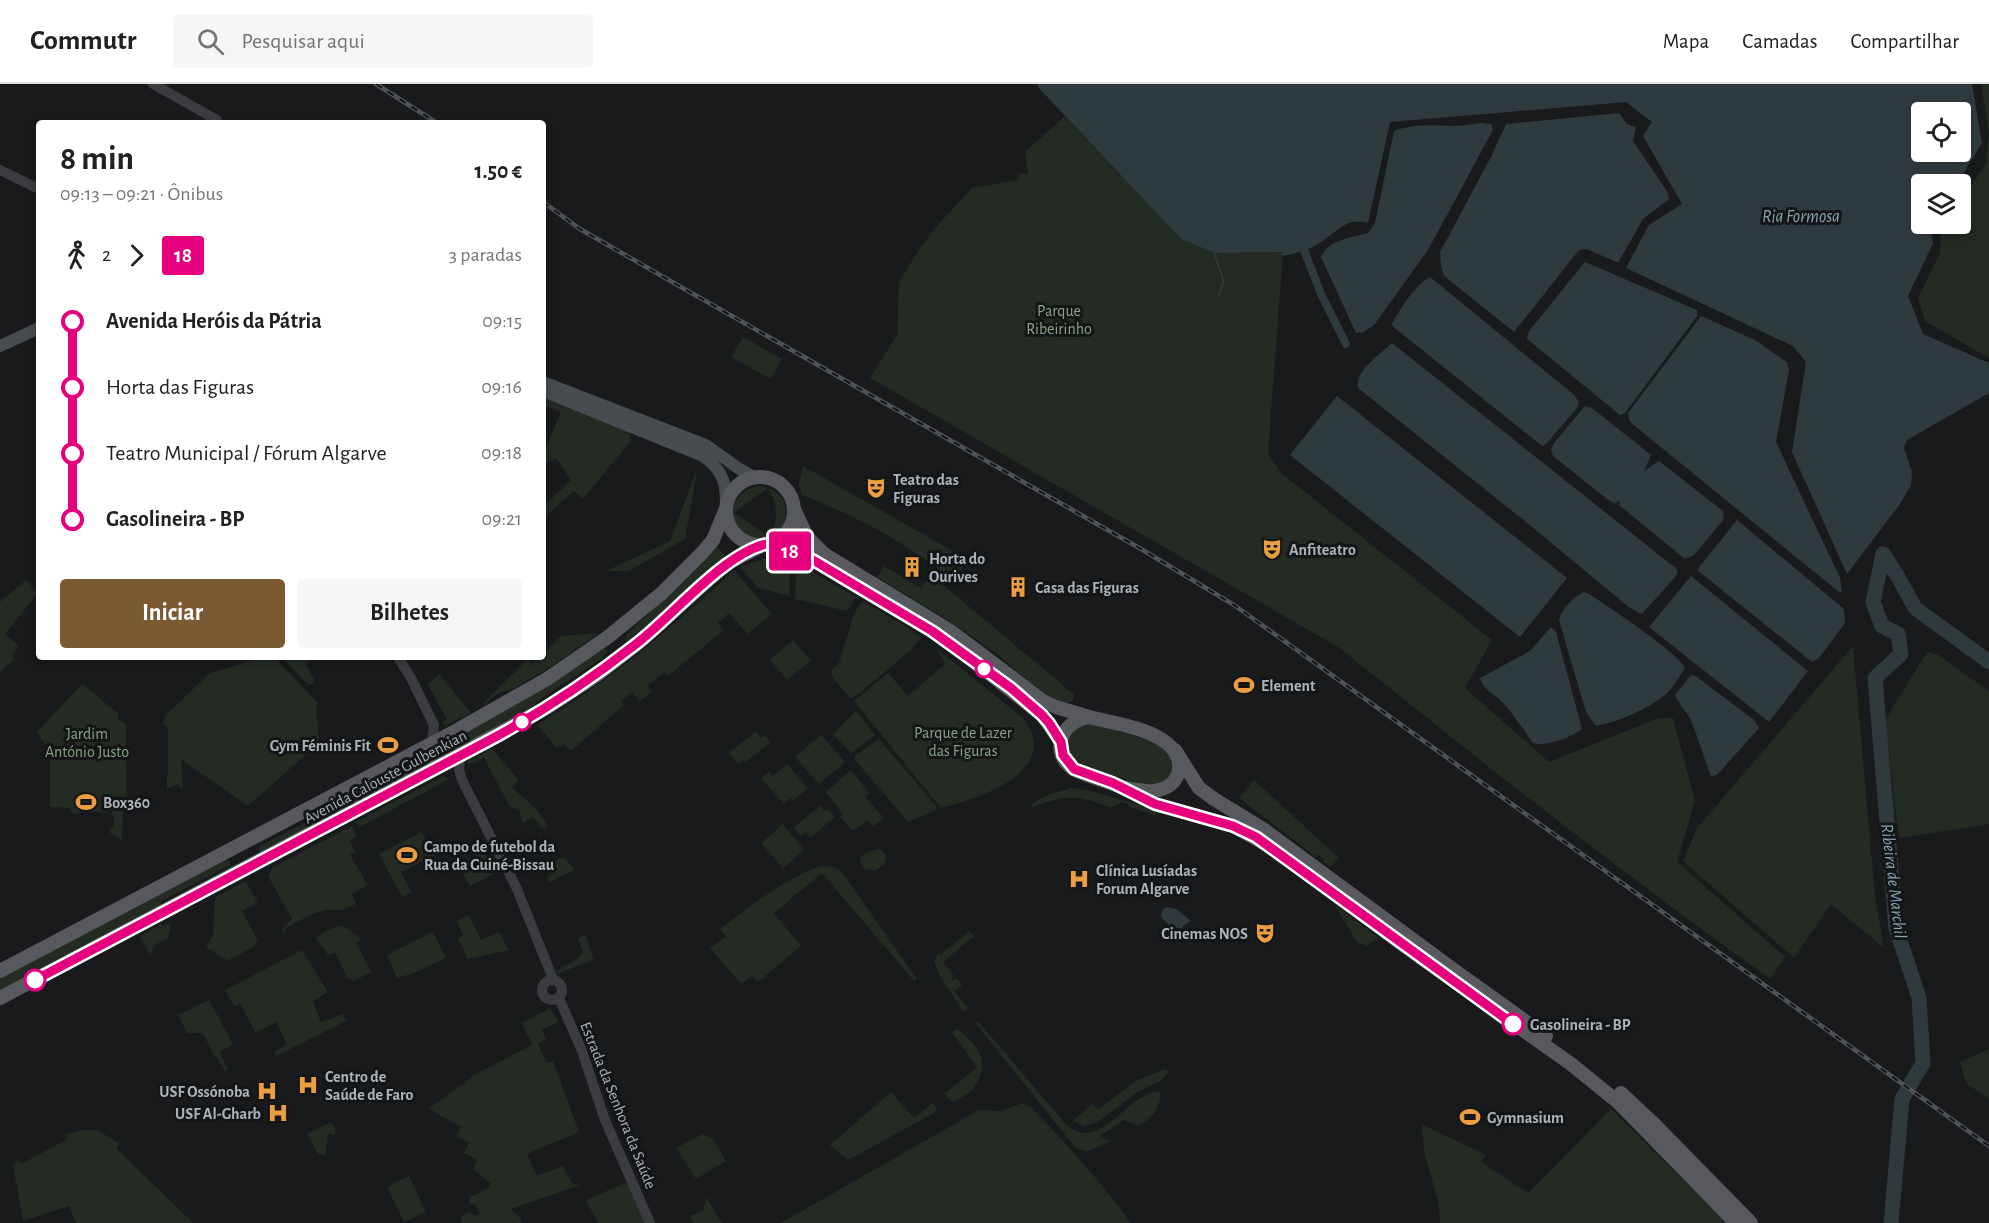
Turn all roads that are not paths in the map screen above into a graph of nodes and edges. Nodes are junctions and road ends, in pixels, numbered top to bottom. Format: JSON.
{"nodes":[{"id":1,"x":153,"y":84,"type":"edge"},
{"id":2,"x":213,"y":120,"type":"edge"},
{"id":3,"x":0,"y":170,"type":"edge"},
{"id":4,"x":36,"y":188,"type":"edge"},
{"id":5,"x":36,"y":329,"type":"edge"},
{"id":6,"x":0,"y":346,"type":"edge"},
{"id":7,"x":546,"y":383,"type":"edge"},
{"id":8,"x":546,"y":392,"type":"edge"},
{"id":9,"x":754,"y":477,"type":"junction"},
{"id":10,"x":726,"y":507,"type":"junction"},
{"id":11,"x":794,"y":509,"type":"junction"},
{"id":12,"x":764,"y":545,"type":"junction"},
{"id":13,"x":662,"y":593,"type":"junction"},
{"id":14,"x":638,"y":643,"type":"junction"},
{"id":15,"x":588,"y":652,"type":"junction"},
{"id":16,"x":400,"y":660,"type":"edge"},
{"id":17,"x":546,"y":708,"type":"junction"},
{"id":18,"x":1089,"y":717,"type":"junction"},
{"id":19,"x":434,"y":725,"type":"junction"},
{"id":20,"x":450,"y":734,"type":"junction"},
{"id":21,"x":1061,"y":742,"type":"junction"},
{"id":22,"x":432,"y":743,"type":"junction"},
{"id":23,"x":1175,"y":750,"type":"junction"},
{"id":24,"x":460,"y":755,"type":"junction"},
{"id":25,"x":443,"y":764,"type":"junction"},
{"id":26,"x":462,"y":780,"type":"junction"},
{"id":27,"x":1127,"y":789,"type":"junction"},
{"id":28,"x":338,"y":793,"type":"junction"},
{"id":29,"x":217,"y":857,"type":"junction"},
{"id":30,"x":264,"y":859,"type":"junction"},
{"id":31,"x":167,"y":911,"type":"junction"},
{"id":32,"x":0,"y":971,"type":"edge"},
{"id":33,"x":553,"y":979,"type":"junction"},
{"id":34,"x":0,"y":998,"type":"edge"},
{"id":35,"x":560,"y":998,"type":"junction"},
{"id":36,"x":650,"y":1223,"type":"edge"},
{"id":37,"x":1736,"y":1223,"type":"edge"},
{"id":38,"x":1751,"y":1223,"type":"edge"}],
"edges":[{"from":1,"to":2,"type":"street"},
{"from":3,"to":4,"type":"street"},
{"from":5,"to":6,"type":"main road"},
{"from":7,"to":9,"type":"main road"},
{"from":8,"to":10,"type":"main road"},
{"from":9,"to":10,"type":"main road"},
{"from":9,"to":11,"type":"main road"},
{"from":10,"to":12,"type":"main road"},
{"from":10,"to":13,"type":"main road","name":"Avenida Calouste Gulbenkian"},
{"from":11,"to":12,"type":"main road"},
{"from":11,"to":18,"type":"main road"},
{"from":12,"to":14,"type":"main road","name":"Avenida Calouste Gulbenkian"},
{"from":12,"to":21,"type":"main road"},
{"from":13,"to":14,"type":"main road"},
{"from":13,"to":15,"type":"main road","name":"Avenida Calouste Gulbenkian"},
{"from":14,"to":17,"type":"main road","name":"Avenida Calouste Gulbenkian"},
{"from":15,"to":17,"type":"main road"},
{"from":15,"to":20,"type":"main road","name":"Avenida Calouste Gulbenkian"},
{"from":16,"to":19,"type":"street"},
{"from":17,"to":24,"type":"main road","name":"Avenida Calouste Gulbenkian"},
{"from":18,"to":21,"type":"main road"},
{"from":18,"to":23,"type":"main road"},
{"from":19,"to":20,"type":"street"},
{"from":19,"to":22,"type":"street"},
{"from":20,"to":22,"type":"main road","name":"Avenida Calouste Gulbenkian"},
{"from":21,"to":27,"type":"main road"},
{"from":22,"to":28,"type":"main road","name":"Avenida Calouste Gulbenkian"},
{"from":23,"to":27,"type":"main road"},
{"from":23,"to":38,"type":"main road"},
{"from":24,"to":25,"type":"main road","name":"Avenida Calouste Gulbenkian"},
{"from":24,"to":26,"type":"street"},
{"from":25,"to":26,"type":"street"},
{"from":25,"to":30,"type":"main road","name":"Avenida Calouste Gulbenkian"},
{"from":26,"to":33,"type":"street"},
{"from":27,"to":37,"type":"main road"},
{"from":28,"to":29,"type":"main road","name":"Avenida Calouste Gulbenkian"},
{"from":28,"to":30,"type":"main road"},
{"from":29,"to":31,"type":"main road"},
{"from":29,"to":32,"type":"main road","name":"Avenida Calouste Gulbenkian"},
{"from":30,"to":31,"type":"main road","name":"Avenida Calouste Gulbenkian"},
{"from":31,"to":34,"type":"main road","name":"Avenida Calouste Gulbenkian"},
{"from":33,"to":35,"type":"street"},
{"from":33,"to":35,"type":"street"},
{"from":35,"to":36,"type":"street","name":"Estrada da Senhora da Saúde"}]}
